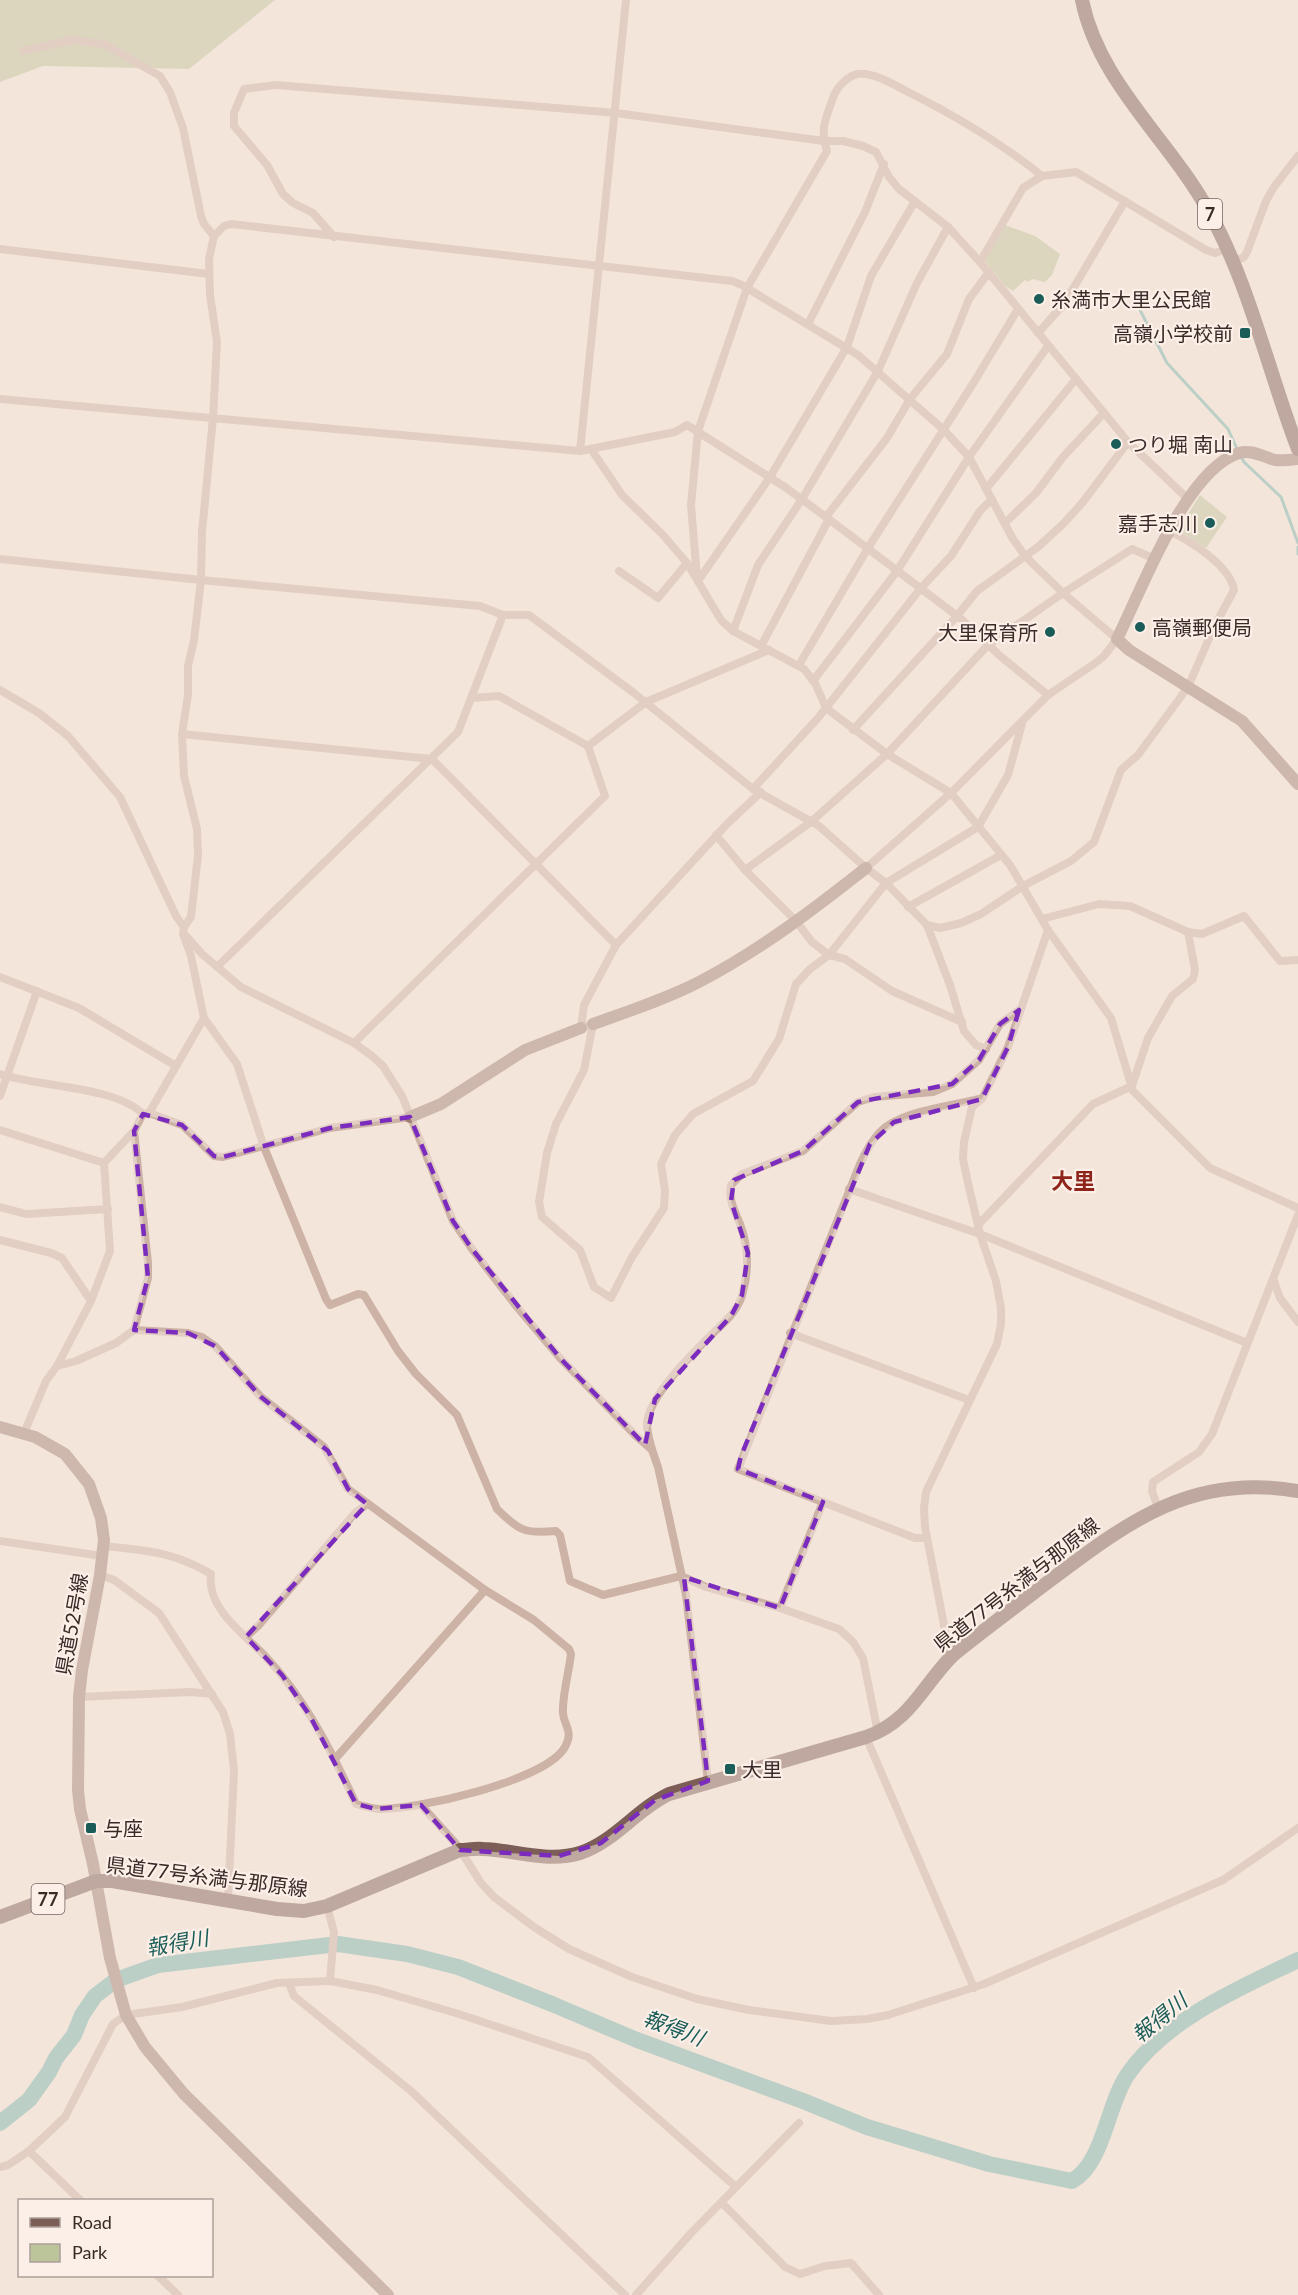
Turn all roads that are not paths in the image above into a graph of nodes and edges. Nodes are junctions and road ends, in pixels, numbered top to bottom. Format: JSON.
{"nodes":[{"id":1,"x":626,"y":0,"type":"edge"},
{"id":2,"x":1082,"y":0,"type":"edge"},
{"id":3,"x":22,"y":51,"type":"dead end"},
{"id":4,"x":616,"y":112,"type":"junction"},
{"id":5,"x":824,"y":141,"type":"junction"},
{"id":6,"x":1298,"y":156,"type":"edge"},
{"id":7,"x":884,"y":164,"type":"junction"},
{"id":8,"x":1042,"y":176,"type":"junction"},
{"id":9,"x":915,"y":201,"type":"junction"},
{"id":10,"x":1125,"y":201,"type":"junction"},
{"id":11,"x":948,"y":227,"type":"junction"},
{"id":12,"x":214,"y":236,"type":"junction"},
{"id":13,"x":334,"y":237,"type":"junction"},
{"id":14,"x":0,"y":249,"type":"edge"},
{"id":15,"x":1230,"y":256,"type":"junction"},
{"id":16,"x":980,"y":262,"type":"junction"},
{"id":17,"x":600,"y":266,"type":"junction"},
{"id":18,"x":989,"y":272,"type":"junction"},
{"id":19,"x":209,"y":274,"type":"junction"},
{"id":20,"x":747,"y":288,"type":"junction"},
{"id":21,"x":1018,"y":309,"type":"junction"},
{"id":22,"x":808,"y":324,"type":"junction"},
{"id":23,"x":1038,"y":333,"type":"junction"},
{"id":24,"x":1048,"y":345,"type":"junction"},
{"id":25,"x":847,"y":347,"type":"junction"},
{"id":26,"x":878,"y":371,"type":"junction"},
{"id":27,"x":1076,"y":379,"type":"junction"},
{"id":28,"x":0,"y":399,"type":"edge"},
{"id":29,"x":910,"y":399,"type":"junction"},
{"id":30,"x":1104,"y":413,"type":"junction"},
{"id":31,"x":213,"y":418,"type":"junction"},
{"id":32,"x":944,"y":430,"type":"junction"},
{"id":33,"x":698,"y":431,"type":"junction"},
{"id":34,"x":1128,"y":442,"type":"junction"},
{"id":35,"x":1298,"y":448,"type":"edge"},
{"id":36,"x":591,"y":449,"type":"junction"},
{"id":37,"x":580,"y":451,"type":"junction"},
{"id":38,"x":969,"y":457,"type":"junction"},
{"id":39,"x":1298,"y":459,"type":"edge"},
{"id":40,"x":770,"y":477,"type":"junction"},
{"id":41,"x":986,"y":489,"type":"junction"},
{"id":42,"x":992,"y":499,"type":"junction"},
{"id":43,"x":802,"y":500,"type":"junction"},
{"id":44,"x":1188,"y":500,"type":"junction"},
{"id":45,"x":827,"y":518,"type":"junction"},
{"id":46,"x":1005,"y":522,"type":"junction"},
{"id":47,"x":1169,"y":531,"type":"junction"},
{"id":48,"x":867,"y":548,"type":"junction"},
{"id":49,"x":1025,"y":556,"type":"junction"},
{"id":50,"x":0,"y":559,"type":"edge"},
{"id":51,"x":1155,"y":559,"type":"junction"},
{"id":52,"x":687,"y":563,"type":"junction"},
{"id":53,"x":619,"y":571,"type":"dead end"},
{"id":54,"x":897,"y":571,"type":"junction"},
{"id":55,"x":201,"y":580,"type":"junction"},
{"id":56,"x":698,"y":581,"type":"junction"},
{"id":57,"x":921,"y":588,"type":"junction"},
{"id":58,"x":1063,"y":593,"type":"junction"},
{"id":59,"x":503,"y":615,"type":"junction"},
{"id":60,"x":957,"y":616,"type":"junction"},
{"id":61,"x":733,"y":631,"type":"junction"},
{"id":62,"x":1117,"y":639,"type":"junction"},
{"id":63,"x":988,"y":645,"type":"junction"},
{"id":64,"x":765,"y":648,"type":"junction"},
{"id":65,"x":799,"y":665,"type":"junction"},
{"id":66,"x":813,"y":681,"type":"junction"},
{"id":67,"x":1188,"y":687,"type":"junction"},
{"id":68,"x":0,"y":690,"type":"edge"},
{"id":69,"x":1048,"y":695,"type":"junction"},
{"id":70,"x":472,"y":699,"type":"junction"},
{"id":71,"x":646,"y":702,"type":"junction"},
{"id":72,"x":826,"y":708,"type":"junction"},
{"id":73,"x":1023,"y":721,"type":"junction"},
{"id":74,"x":853,"y":729,"type":"junction"},
{"id":75,"x":182,"y":734,"type":"junction"},
{"id":76,"x":588,"y":746,"type":"junction"},
{"id":77,"x":887,"y":754,"type":"junction"},
{"id":78,"x":432,"y":759,"type":"junction"},
{"id":79,"x":1298,"y":784,"type":"edge"},
{"id":80,"x":757,"y":790,"type":"junction"},
{"id":81,"x":951,"y":793,"type":"junction"},
{"id":82,"x":812,"y":821,"type":"junction"},
{"id":83,"x":978,"y":827,"type":"junction"},
{"id":84,"x":716,"y":836,"type":"junction"},
{"id":85,"x":1002,"y":855,"type":"junction"},
{"id":86,"x":535,"y":863,"type":"junction"},
{"id":87,"x":866,"y":868,"type":"junction"},
{"id":88,"x":746,"y":870,"type":"junction"},
{"id":89,"x":886,"y":883,"type":"junction"},
{"id":90,"x":1023,"y":886,"type":"junction"},
{"id":91,"x":908,"y":907,"type":"junction"},
{"id":92,"x":1042,"y":920,"type":"junction"},
{"id":93,"x":796,"y":921,"type":"junction"},
{"id":94,"x":927,"y":924,"type":"junction"},
{"id":95,"x":1048,"y":930,"type":"junction"},
{"id":96,"x":183,"y":931,"type":"junction"},
{"id":97,"x":1188,"y":932,"type":"junction"},
{"id":98,"x":616,"y":945,"type":"junction"},
{"id":99,"x":829,"y":955,"type":"junction"},
{"id":100,"x":1298,"y":960,"type":"edge"},
{"id":101,"x":217,"y":967,"type":"junction"},
{"id":102,"x":0,"y":978,"type":"edge"},
{"id":103,"x":37,"y":991,"type":"junction"},
{"id":104,"x":1019,"y":1010,"type":"junction"},
{"id":105,"x":204,"y":1018,"type":"junction"},
{"id":106,"x":962,"y":1022,"type":"junction"},
{"id":107,"x":587,"y":1026,"type":"junction"},
{"id":108,"x":354,"y":1044,"type":"junction"},
{"id":109,"x":986,"y":1048,"type":"junction"},
{"id":110,"x":176,"y":1066,"type":"junction"},
{"id":111,"x":3,"y":1075,"type":"edge"},
{"id":112,"x":1132,"y":1086,"type":"junction"},
{"id":113,"x":0,"y":1096,"type":"edge"},
{"id":114,"x":982,"y":1099,"type":"junction"},
{"id":115,"x":146,"y":1113,"type":"junction"},
{"id":116,"x":410,"y":1117,"type":"junction"},
{"id":117,"x":0,"y":1130,"type":"edge"},
{"id":118,"x":134,"y":1131,"type":"junction"},
{"id":119,"x":264,"y":1147,"type":"junction"},
{"id":120,"x":104,"y":1163,"type":"junction"},
{"id":121,"x":849,"y":1190,"type":"junction"},
{"id":122,"x":0,"y":1207,"type":"edge"},
{"id":123,"x":1298,"y":1208,"type":"edge"},
{"id":124,"x":108,"y":1209,"type":"junction"},
{"id":125,"x":1298,"y":1215,"type":"edge"},
{"id":126,"x":979,"y":1230,"type":"junction"},
{"id":127,"x":0,"y":1240,"type":"edge"},
{"id":128,"x":1274,"y":1281,"type":"junction"},
{"id":129,"x":91,"y":1301,"type":"junction"},
{"id":130,"x":1298,"y":1322,"type":"edge"},
{"id":131,"x":135,"y":1330,"type":"junction"},
{"id":132,"x":790,"y":1333,"type":"junction"},
{"id":133,"x":1246,"y":1343,"type":"junction"},
{"id":134,"x":57,"y":1366,"type":"junction"},
{"id":135,"x":969,"y":1400,"type":"junction"},
{"id":136,"x":0,"y":1427,"type":"edge"},
{"id":137,"x":24,"y":1433,"type":"junction"},
{"id":138,"x":651,"y":1449,"type":"junction"},
{"id":139,"x":1298,"y":1491,"type":"edge"},
{"id":140,"x":823,"y":1502,"type":"junction"},
{"id":141,"x":367,"y":1504,"type":"junction"},
{"id":142,"x":1158,"y":1508,"type":"junction"},
{"id":143,"x":927,"y":1538,"type":"junction"},
{"id":144,"x":0,"y":1541,"type":"edge"},
{"id":145,"x":103,"y":1551,"type":"junction"},
{"id":146,"x":100,"y":1575,"type":"junction"},
{"id":147,"x":681,"y":1576,"type":"junction"},
{"id":148,"x":485,"y":1590,"type":"junction"},
{"id":149,"x":780,"y":1608,"type":"junction"},
{"id":150,"x":246,"y":1637,"type":"junction"},
{"id":151,"x":953,"y":1655,"type":"junction"},
{"id":152,"x":212,"y":1694,"type":"junction"},
{"id":153,"x":79,"y":1697,"type":"junction"},
{"id":154,"x":872,"y":1735,"type":"junction"},
{"id":155,"x":335,"y":1759,"type":"junction"},
{"id":156,"x":708,"y":1781,"type":"junction"},
{"id":157,"x":421,"y":1805,"type":"junction"},
{"id":158,"x":1298,"y":1828,"type":"edge"},
{"id":159,"x":459,"y":1850,"type":"junction"},
{"id":160,"x":96,"y":1881,"type":"junction"},
{"id":161,"x":228,"y":1900,"type":"junction"},
{"id":162,"x":327,"y":1906,"type":"junction"},
{"id":163,"x":0,"y":1917,"type":"edge"},
{"id":164,"x":331,"y":1978,"type":"junction"},
{"id":165,"x":289,"y":1983,"type":"junction"},
{"id":166,"x":974,"y":1988,"type":"junction"},
{"id":167,"x":125,"y":2010,"type":"junction"},
{"id":168,"x":799,"y":2123,"type":"dead end"},
{"id":169,"x":29,"y":2151,"type":"junction"},
{"id":170,"x":0,"y":2167,"type":"edge"},
{"id":171,"x":736,"y":2187,"type":"junction"},
{"id":172,"x":79,"y":2199,"type":"edge"},
{"id":173,"x":722,"y":2202,"type":"junction"},
{"id":174,"x":159,"y":2277,"type":"edge"},
{"id":175,"x":178,"y":2295,"type":"edge"},
{"id":176,"x":388,"y":2295,"type":"edge"},
{"id":177,"x":625,"y":2295,"type":"edge"},
{"id":178,"x":636,"y":2295,"type":"edge"},
{"id":179,"x":879,"y":2295,"type":"edge"}],
"edges":[{"from":1,"to":4,"type":"street"},
{"from":2,"to":15,"type":"main road","number":"7"},
{"from":3,"to":12,"type":"street"},
{"from":4,"to":5,"type":"street"},
{"from":4,"to":13,"type":"street"},
{"from":4,"to":17,"type":"street"},
{"from":5,"to":7,"type":"street"},
{"from":5,"to":8,"type":"street"},
{"from":5,"to":20,"type":"street"},
{"from":6,"to":15,"type":"street"},
{"from":7,"to":9,"type":"street"},
{"from":7,"to":22,"type":"street"},
{"from":8,"to":10,"type":"street"},
{"from":8,"to":16,"type":"street"},
{"from":9,"to":11,"type":"street"},
{"from":9,"to":25,"type":"street"},
{"from":10,"to":15,"type":"street"},
{"from":10,"to":23,"type":"street"},
{"from":11,"to":16,"type":"street"},
{"from":11,"to":26,"type":"street"},
{"from":12,"to":13,"type":"street"},
{"from":12,"to":19,"type":"street"},
{"from":13,"to":17,"type":"street"},
{"from":14,"to":19,"type":"street"},
{"from":15,"to":35,"type":"main road","number":"7"},
{"from":16,"to":18,"type":"street"},
{"from":17,"to":20,"type":"street"},
{"from":17,"to":37,"type":"street"},
{"from":18,"to":21,"type":"street"},
{"from":18,"to":29,"type":"street"},
{"from":19,"to":31,"type":"street"},
{"from":20,"to":22,"type":"street"},
{"from":20,"to":33,"type":"street"},
{"from":21,"to":23,"type":"street"},
{"from":21,"to":32,"type":"street"},
{"from":22,"to":25,"type":"street"},
{"from":23,"to":24,"type":"street"},
{"from":24,"to":27,"type":"street"},
{"from":24,"to":38,"type":"street"},
{"from":25,"to":26,"type":"street"},
{"from":25,"to":40,"type":"street"},
{"from":26,"to":29,"type":"street"},
{"from":26,"to":43,"type":"street"},
{"from":27,"to":30,"type":"street"},
{"from":27,"to":41,"type":"street"},
{"from":28,"to":31,"type":"street"},
{"from":29,"to":32,"type":"street"},
{"from":29,"to":45,"type":"street"},
{"from":30,"to":34,"type":"street"},
{"from":30,"to":46,"type":"street"},
{"from":31,"to":37,"type":"street"},
{"from":31,"to":55,"type":"street"},
{"from":32,"to":38,"type":"street"},
{"from":32,"to":48,"type":"street"},
{"from":33,"to":36,"type":"street"},
{"from":33,"to":40,"type":"street"},
{"from":33,"to":56,"type":"street"},
{"from":34,"to":44,"type":"street"},
{"from":34,"to":49,"type":"street"},
{"from":36,"to":37,"type":"street"},
{"from":36,"to":52,"type":"street"},
{"from":38,"to":41,"type":"street"},
{"from":38,"to":54,"type":"street"},
{"from":39,"to":44,"type":"street"},
{"from":40,"to":43,"type":"street"},
{"from":40,"to":56,"type":"street"},
{"from":41,"to":42,"type":"street"},
{"from":42,"to":46,"type":"street"},
{"from":42,"to":57,"type":"street"},
{"from":43,"to":45,"type":"street"},
{"from":43,"to":61,"type":"street"},
{"from":44,"to":47,"type":"street"},
{"from":45,"to":48,"type":"street"},
{"from":45,"to":64,"type":"street"},
{"from":46,"to":49,"type":"street"},
{"from":47,"to":51,"type":"street"},
{"from":47,"to":67,"type":"street"},
{"from":48,"to":54,"type":"street"},
{"from":48,"to":65,"type":"street"},
{"from":49,"to":58,"type":"street"},
{"from":49,"to":60,"type":"street"},
{"from":50,"to":55,"type":"street"},
{"from":51,"to":58,"type":"street"},
{"from":51,"to":62,"type":"street"},
{"from":52,"to":53,"type":"street"},
{"from":52,"to":56,"type":"street"},
{"from":54,"to":57,"type":"street"},
{"from":54,"to":66,"type":"street"},
{"from":55,"to":59,"type":"street"},
{"from":55,"to":75,"type":"street"},
{"from":56,"to":61,"type":"street"},
{"from":57,"to":60,"type":"street"},
{"from":57,"to":72,"type":"street"},
{"from":58,"to":62,"type":"street"},
{"from":58,"to":63,"type":"street"},
{"from":59,"to":70,"type":"street"},
{"from":59,"to":71,"type":"street"},
{"from":60,"to":63,"type":"street"},
{"from":60,"to":74,"type":"street"},
{"from":61,"to":64,"type":"street"},
{"from":62,"to":67,"type":"street"},
{"from":62,"to":69,"type":"street"},
{"from":63,"to":69,"type":"street"},
{"from":63,"to":77,"type":"street"},
{"from":64,"to":65,"type":"street"},
{"from":64,"to":71,"type":"street"},
{"from":65,"to":66,"type":"street"},
{"from":66,"to":72,"type":"street"},
{"from":67,"to":79,"type":"street"},
{"from":67,"to":90,"type":"street"},
{"from":68,"to":96,"type":"street"},
{"from":69,"to":73,"type":"street"},
{"from":70,"to":76,"type":"street"},
{"from":70,"to":78,"type":"street"},
{"from":71,"to":76,"type":"street"},
{"from":71,"to":80,"type":"street"},
{"from":72,"to":74,"type":"street"},
{"from":72,"to":80,"type":"street"},
{"from":73,"to":81,"type":"street"},
{"from":73,"to":83,"type":"street"},
{"from":74,"to":77,"type":"street"},
{"from":75,"to":78,"type":"street"},
{"from":75,"to":96,"type":"street"},
{"from":76,"to":86,"type":"street"},
{"from":77,"to":81,"type":"street"},
{"from":77,"to":82,"type":"street"},
{"from":78,"to":86,"type":"street"},
{"from":78,"to":101,"type":"street"},
{"from":80,"to":82,"type":"street"},
{"from":80,"to":84,"type":"street"},
{"from":81,"to":83,"type":"street"},
{"from":81,"to":87,"type":"street"},
{"from":82,"to":87,"type":"street"},
{"from":82,"to":88,"type":"street"},
{"from":83,"to":85,"type":"street"},
{"from":83,"to":89,"type":"street"},
{"from":84,"to":88,"type":"street"},
{"from":84,"to":98,"type":"street"},
{"from":85,"to":90,"type":"street"},
{"from":85,"to":91,"type":"street"},
{"from":86,"to":98,"type":"street"},
{"from":86,"to":108,"type":"street"},
{"from":87,"to":89,"type":"street"},
{"from":87,"to":93,"type":"street"},
{"from":88,"to":93,"type":"street"},
{"from":89,"to":91,"type":"street"},
{"from":89,"to":99,"type":"street"},
{"from":90,"to":92,"type":"street"},
{"from":90,"to":94,"type":"street"},
{"from":91,"to":94,"type":"street"},
{"from":92,"to":95,"type":"street"},
{"from":92,"to":97,"type":"street"},
{"from":93,"to":99,"type":"street"},
{"from":93,"to":107,"type":"street"},
{"from":94,"to":106,"type":"street"},
{"from":95,"to":104,"type":"street"},
{"from":95,"to":112,"type":"street"},
{"from":96,"to":101,"type":"street"},
{"from":96,"to":105,"type":"street"},
{"from":97,"to":100,"type":"street"},
{"from":97,"to":112,"type":"street"},
{"from":98,"to":107,"type":"street"},
{"from":99,"to":106,"type":"street"},
{"from":99,"to":107,"type":"street"},
{"from":101,"to":108,"type":"street"},
{"from":102,"to":103,"type":"street"},
{"from":103,"to":110,"type":"street"},
{"from":103,"to":111,"type":"street"},
{"from":104,"to":109,"type":"street"},
{"from":104,"to":114,"type":"street"},
{"from":105,"to":110,"type":"street"},
{"from":105,"to":119,"type":"street"},
{"from":106,"to":109,"type":"street"},
{"from":107,"to":116,"type":"street"},
{"from":108,"to":116,"type":"street"},
{"from":109,"to":138,"type":"street"},
{"from":110,"to":115,"type":"street"},
{"from":111,"to":113,"type":"street"},
{"from":111,"to":115,"type":"street"},
{"from":112,"to":123,"type":"street"},
{"from":112,"to":126,"type":"street"},
{"from":114,"to":121,"type":"street"},
{"from":114,"to":126,"type":"street"},
{"from":115,"to":118,"type":"street"},
{"from":115,"to":119,"type":"street"},
{"from":116,"to":119,"type":"street"},
{"from":116,"to":138,"type":"street"},
{"from":117,"to":120,"type":"street"},
{"from":118,"to":120,"type":"street"},
{"from":118,"to":131,"type":"street"},
{"from":119,"to":147,"type":"street"},
{"from":120,"to":124,"type":"street"},
{"from":121,"to":126,"type":"street"},
{"from":121,"to":132,"type":"street"},
{"from":122,"to":124,"type":"street"},
{"from":124,"to":129,"type":"street"},
{"from":125,"to":128,"type":"street"},
{"from":126,"to":133,"type":"street"},
{"from":126,"to":135,"type":"street"},
{"from":127,"to":129,"type":"street"},
{"from":128,"to":130,"type":"street"},
{"from":128,"to":133,"type":"street"},
{"from":129,"to":134,"type":"street"},
{"from":131,"to":134,"type":"street"},
{"from":131,"to":141,"type":"street"},
{"from":132,"to":135,"type":"street"},
{"from":132,"to":140,"type":"street"},
{"from":133,"to":142,"type":"street"},
{"from":134,"to":137,"type":"street"},
{"from":135,"to":143,"type":"street"},
{"from":136,"to":137,"type":"street","name":"県道52号線"},
{"from":137,"to":145,"type":"street","name":"県道52号線"},
{"from":138,"to":147,"type":"street"},
{"from":139,"to":142,"type":"main road","name":"県道77号糸満与那原線","number":"77"},
{"from":140,"to":143,"type":"street"},
{"from":140,"to":149,"type":"street"},
{"from":141,"to":148,"type":"street"},
{"from":141,"to":150,"type":"street"},
{"from":142,"to":151,"type":"main road","name":"県道77号糸満与那原線","number":"77"},
{"from":143,"to":151,"type":"street"},
{"from":144,"to":145,"type":"street"},
{"from":145,"to":146,"type":"street","name":"県道52号線"},
{"from":145,"to":150,"type":"street"},
{"from":146,"to":152,"type":"street"},
{"from":146,"to":153,"type":"street","name":"県道52号線"},
{"from":147,"to":149,"type":"street"},
{"from":147,"to":156,"type":"street"},
{"from":148,"to":155,"type":"street"},
{"from":148,"to":157,"type":"street"},
{"from":149,"to":154,"type":"street"},
{"from":150,"to":155,"type":"street"},
{"from":151,"to":154,"type":"main road","name":"県道77号糸満与那原線","number":"77"},
{"from":152,"to":153,"type":"street"},
{"from":152,"to":161,"type":"street"},
{"from":153,"to":160,"type":"street","name":"県道52号線"},
{"from":154,"to":156,"type":"main road","name":"県道77号糸満与那原線","number":"77"},
{"from":154,"to":166,"type":"street"},
{"from":155,"to":157,"type":"street"},
{"from":156,"to":159,"type":"main road","name":"県道77号糸満与那原線","number":"77"},
{"from":157,"to":159,"type":"street"},
{"from":158,"to":166,"type":"street"},
{"from":159,"to":162,"type":"main road","name":"県道77号糸満与那原線","number":"77"},
{"from":159,"to":166,"type":"street"},
{"from":160,"to":161,"type":"main road","name":"県道77号糸満与那原線","number":"77"},
{"from":160,"to":163,"type":"main road","name":"県道77号糸満与那原線","number":"77"},
{"from":160,"to":167,"type":"street","name":"県道52号線"},
{"from":161,"to":162,"type":"main road","name":"県道77号糸満与那原線","number":"77"},
{"from":162,"to":164,"type":"street"},
{"from":164,"to":165,"type":"street"},
{"from":164,"to":171,"type":"street"},
{"from":165,"to":167,"type":"street"},
{"from":165,"to":177,"type":"street"},
{"from":167,"to":169,"type":"street"},
{"from":167,"to":176,"type":"street","name":"県道52号線"},
{"from":168,"to":171,"type":"street"},
{"from":169,"to":170,"type":"street"},
{"from":169,"to":172,"type":"street"},
{"from":171,"to":173,"type":"street"},
{"from":173,"to":178,"type":"street"},
{"from":173,"to":179,"type":"street"},
{"from":174,"to":175,"type":"street"}]}
